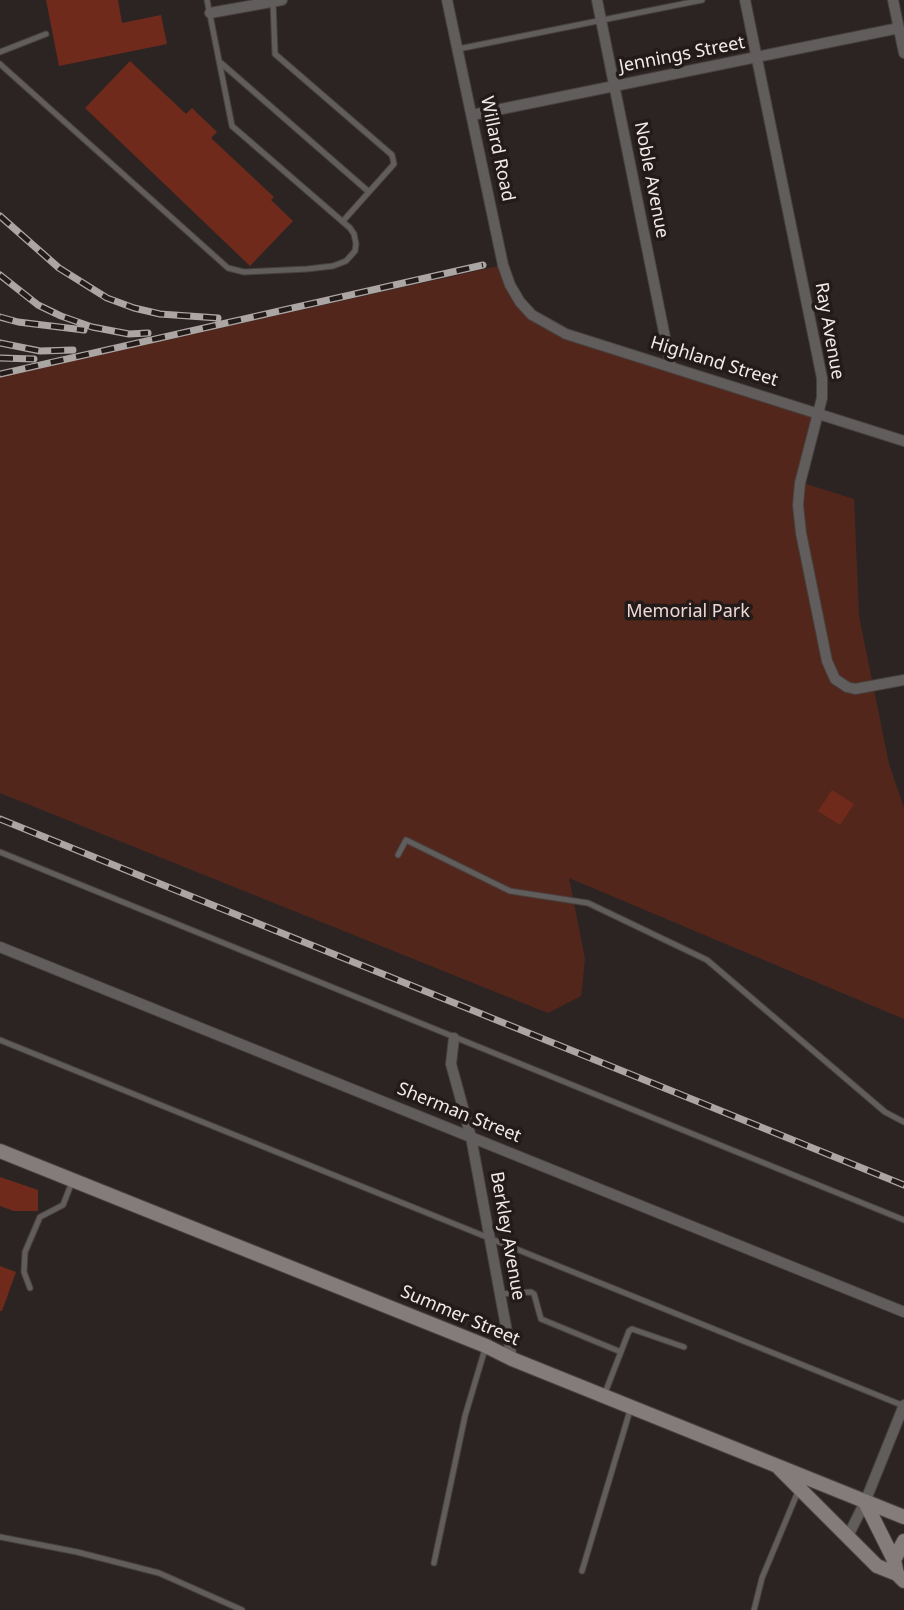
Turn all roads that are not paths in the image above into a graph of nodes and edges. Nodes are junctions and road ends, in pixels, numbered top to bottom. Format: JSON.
{"nodes":[{"id":1,"x":207,"y":0,"type":"edge"},
{"id":2,"x":447,"y":0,"type":"edge"},
{"id":3,"x":597,"y":0,"type":"edge"},
{"id":4,"x":702,"y":0,"type":"edge"},
{"id":5,"x":745,"y":0,"type":"edge"},
{"id":6,"x":893,"y":0,"type":"edge"},
{"id":7,"x":277,"y":1,"type":"edge"},
{"id":8,"x":210,"y":13,"type":"junction"},
{"id":9,"x":601,"y":20,"type":"junction"},
{"id":10,"x":899,"y":29,"type":"junction"},
{"id":11,"x":46,"y":34,"type":"dead end"},
{"id":12,"x":458,"y":49,"type":"junction"},
{"id":13,"x":0,"y":52,"type":"edge"},
{"id":14,"x":904,"y":53,"type":"edge"},
{"id":15,"x":757,"y":58,"type":"junction"},
{"id":16,"x":219,"y":62,"type":"junction"},
{"id":17,"x":0,"y":64,"type":"edge"},
{"id":18,"x":615,"y":87,"type":"junction"},
{"id":19,"x":472,"y":115,"type":"junction"},
{"id":20,"x":369,"y":192,"type":"junction"},
{"id":21,"x":343,"y":221,"type":"junction"},
{"id":22,"x":520,"y":302,"type":"joint"},
{"id":23,"x":671,"y":367,"type":"junction"},
{"id":24,"x":818,"y":413,"type":"junction"},
{"id":25,"x":904,"y":441,"type":"edge"},
{"id":26,"x":904,"y":680,"type":"edge"},
{"id":27,"x":0,"y":852,"type":"edge"},
{"id":28,"x":398,"y":855,"type":"dead end"},
{"id":29,"x":0,"y":947,"type":"edge"},
{"id":30,"x":454,"y":1038,"type":"junction"},
{"id":31,"x":0,"y":1040,"type":"edge"},
{"id":32,"x":904,"y":1122,"type":"edge"},
{"id":33,"x":471,"y":1137,"type":"junction"},
{"id":34,"x":0,"y":1151,"type":"edge"},
{"id":35,"x":73,"y":1181,"type":"junction"},
{"id":36,"x":904,"y":1220,"type":"edge"},
{"id":37,"x":490,"y":1240,"type":"junction"},
{"id":38,"x":30,"y":1288,"type":"dead end"},
{"id":39,"x":500,"y":1294,"type":"junction"},
{"id":40,"x":904,"y":1312,"type":"edge"},
{"id":41,"x":486,"y":1346,"type":"junction"},
{"id":42,"x":684,"y":1347,"type":"dead end"},
{"id":43,"x":621,"y":1352,"type":"junction"},
{"id":44,"x":512,"y":1359,"type":"junction"},
{"id":45,"x":604,"y":1396,"type":"junction"},
{"id":46,"x":904,"y":1406,"type":"edge"},
{"id":47,"x":631,"y":1407,"type":"junction"},
{"id":48,"x":773,"y":1462,"type":"junction"},
{"id":49,"x":799,"y":1489,"type":"junction"},
{"id":50,"x":865,"y":1502,"type":"junction"},
{"id":51,"x":904,"y":1517,"type":"edge"},
{"id":52,"x":0,"y":1537,"type":"edge"},
{"id":53,"x":847,"y":1538,"type":"junction"},
{"id":54,"x":904,"y":1541,"type":"edge"},
{"id":55,"x":434,"y":1563,"type":"dead end"},
{"id":56,"x":582,"y":1570,"type":"dead end"},
{"id":57,"x":898,"y":1572,"type":"edge"},
{"id":58,"x":242,"y":1610,"type":"edge"},
{"id":59,"x":754,"y":1610,"type":"edge"}],
"edges":[{"from":1,"to":8,"type":"lane"},
{"from":2,"to":12,"type":"street","name":"Willard Road"},
{"from":3,"to":9,"type":"street","name":"Noble Avenue"},
{"from":4,"to":9,"type":"lane"},
{"from":5,"to":15,"type":"street","name":"Ray Avenue"},
{"from":6,"to":10,"type":"street"},
{"from":7,"to":8,"type":"street"},
{"from":7,"to":20,"type":"lane"},
{"from":8,"to":16,"type":"lane"},
{"from":9,"to":12,"type":"lane"},
{"from":9,"to":18,"type":"street","name":"Noble Avenue"},
{"from":10,"to":14,"type":"street"},
{"from":10,"to":15,"type":"street","name":"Jennings Street"},
{"from":11,"to":13,"type":"lane"},
{"from":12,"to":19,"type":"street","name":"Willard Road"},
{"from":15,"to":18,"type":"street","name":"Jennings Street"},
{"from":15,"to":24,"type":"street","name":"Ray Avenue"},
{"from":16,"to":20,"type":"lane"},
{"from":16,"to":21,"type":"lane"},
{"from":17,"to":21,"type":"lane"},
{"from":18,"to":19,"type":"street","name":"Jennings Street"},
{"from":18,"to":23,"type":"street","name":"Noble Avenue"},
{"from":19,"to":22,"type":"street","name":"Willard Road"},
{"from":20,"to":21,"type":"lane"},
{"from":22,"to":23,"type":"street","name":"Highland Street"},
{"from":23,"to":24,"type":"street","name":"Highland Street"},
{"from":24,"to":25,"type":"street","name":"Highland Street"},
{"from":24,"to":26,"type":"street","name":"Ray Avenue"},
{"from":27,"to":30,"type":"lane"},
{"from":28,"to":32,"type":"lane"},
{"from":29,"to":33,"type":"street","name":"Sherman Street"},
{"from":30,"to":33,"type":"street","name":"Berkley Avenue"},
{"from":30,"to":36,"type":"lane"},
{"from":31,"to":37,"type":"lane"},
{"from":33,"to":37,"type":"street","name":"Berkley Avenue"},
{"from":33,"to":40,"type":"street","name":"Sherman Street"},
{"from":34,"to":35,"type":"street","name":"Summer Street"},
{"from":35,"to":38,"type":"lane"},
{"from":35,"to":41,"type":"street","name":"Summer Street"},
{"from":37,"to":39,"type":"street","name":"Berkley Avenue"},
{"from":37,"to":46,"type":"lane"},
{"from":39,"to":43,"type":"lane"},
{"from":39,"to":44,"type":"street","name":"Berkley Avenue"},
{"from":41,"to":44,"type":"street","name":"Summer Street"},
{"from":41,"to":55,"type":"lane"},
{"from":42,"to":43,"type":"lane"},
{"from":43,"to":45,"type":"lane"},
{"from":44,"to":45,"type":"street","name":"Summer Street"},
{"from":45,"to":47,"type":"street","name":"Summer Street"},
{"from":46,"to":50,"type":"street"},
{"from":47,"to":48,"type":"street","name":"Summer Street"},
{"from":47,"to":56,"type":"lane"},
{"from":48,"to":49,"type":"street"},
{"from":48,"to":50,"type":"street","name":"Summer Street"},
{"from":49,"to":53,"type":"street"},
{"from":49,"to":59,"type":"lane"},
{"from":50,"to":51,"type":"street","name":"Summer Street"},
{"from":50,"to":53,"type":"street"},
{"from":50,"to":57,"type":"street"},
{"from":52,"to":58,"type":"lane"},
{"from":53,"to":57,"type":"street"},
{"from":54,"to":57,"type":"street"}]}
